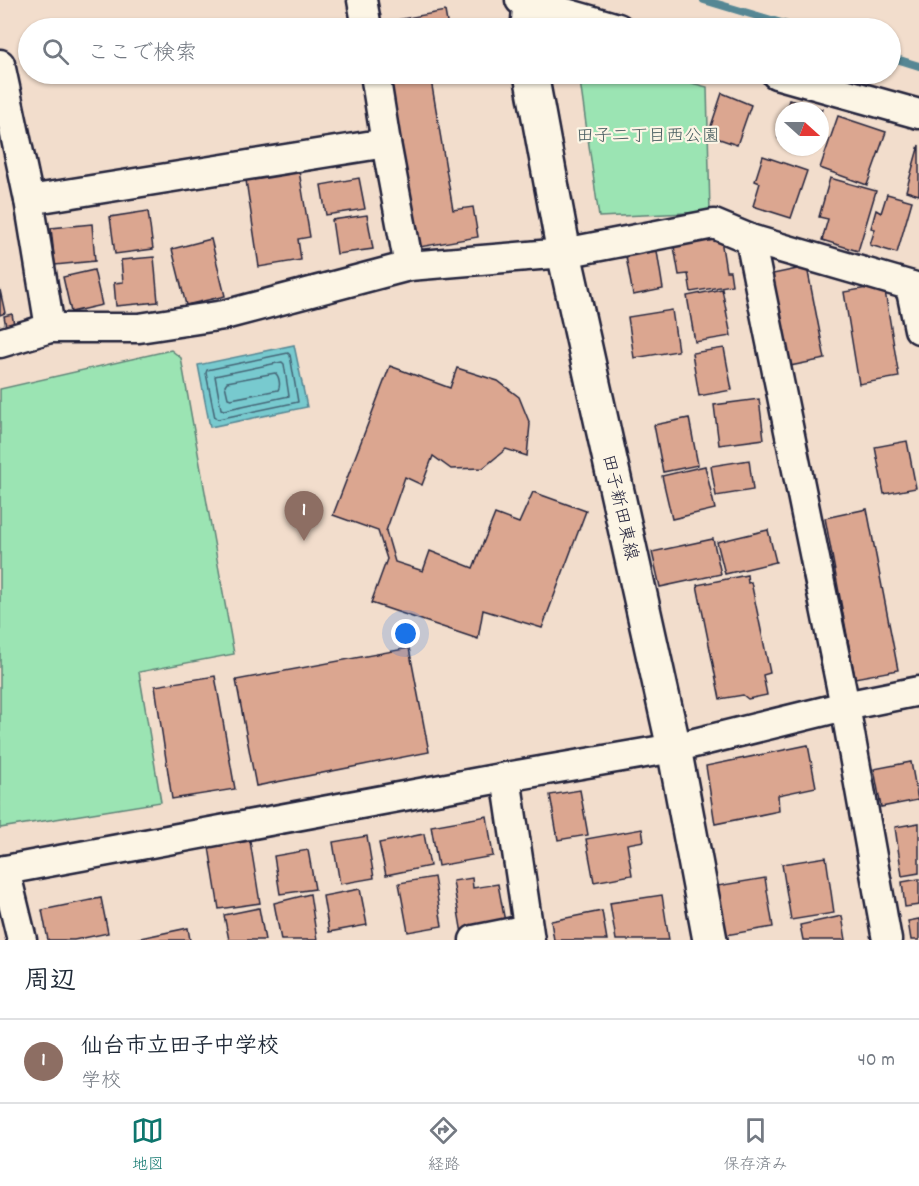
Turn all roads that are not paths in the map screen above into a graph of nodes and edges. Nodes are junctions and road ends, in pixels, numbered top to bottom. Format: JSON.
{"nodes":[{"id":1,"x":363,"y":0,"type":"edge"},
{"id":2,"x":527,"y":8,"type":"edge"},
{"id":3,"x":366,"y":18,"type":"edge"},
{"id":4,"x":572,"y":18,"type":"edge"},
{"id":5,"x":0,"y":64,"type":"edge"},
{"id":6,"x":377,"y":84,"type":"edge"},
{"id":7,"x":533,"y":84,"type":"edge"},
{"id":8,"x":812,"y":84,"type":"edge"},
{"id":9,"x":919,"y":114,"type":"edge"},
{"id":10,"x":386,"y":143,"type":"junction"},
{"id":11,"x":29,"y":200,"type":"junction"},
{"id":12,"x":750,"y":239,"type":"junction"},
{"id":13,"x":564,"y":253,"type":"junction"},
{"id":14,"x":409,"y":267,"type":"junction"},
{"id":15,"x":914,"y":287,"type":"edge"},
{"id":16,"x":50,"y":328,"type":"junction"},
{"id":17,"x":919,"y":329,"type":"edge"},
{"id":18,"x":0,"y":343,"type":"edge"},
{"id":19,"x":919,"y":691,"type":"edge"},
{"id":20,"x":845,"y":706,"type":"junction"},
{"id":21,"x":674,"y":748,"type":"junction"},
{"id":22,"x":506,"y":777,"type":"junction"},
{"id":23,"x":3,"y":870,"type":"edge"},
{"id":24,"x":529,"y":935,"type":"edge"},
{"id":25,"x":22,"y":940,"type":"edge"},
{"id":26,"x":474,"y":940,"type":"edge"},
{"id":27,"x":710,"y":940,"type":"edge"},
{"id":28,"x":887,"y":940,"type":"edge"}],
"edges":[{"from":1,"to":3,"type":"street"},
{"from":2,"to":4,"type":"street"},
{"from":5,"to":11,"type":"street"},
{"from":6,"to":10,"type":"street"},
{"from":7,"to":13,"type":"street","name":"田子新田東線"},
{"from":8,"to":9,"type":"street"},
{"from":10,"to":11,"type":"street"},
{"from":10,"to":14,"type":"street"},
{"from":11,"to":16,"type":"street"},
{"from":12,"to":13,"type":"street"},
{"from":12,"to":15,"type":"street"},
{"from":12,"to":20,"type":"street"},
{"from":13,"to":14,"type":"street"},
{"from":13,"to":21,"type":"street","name":"田子新田東線"},
{"from":14,"to":16,"type":"street"},
{"from":15,"to":17,"type":"street"},
{"from":16,"to":18,"type":"street"},
{"from":19,"to":20,"type":"street"},
{"from":20,"to":21,"type":"street"},
{"from":20,"to":28,"type":"street"},
{"from":21,"to":22,"type":"street"},
{"from":21,"to":27,"type":"street","name":"田子新田東線"},
{"from":22,"to":23,"type":"street"},
{"from":22,"to":24,"type":"street"},
{"from":23,"to":25,"type":"street"},
{"from":24,"to":26,"type":"street"}]}
